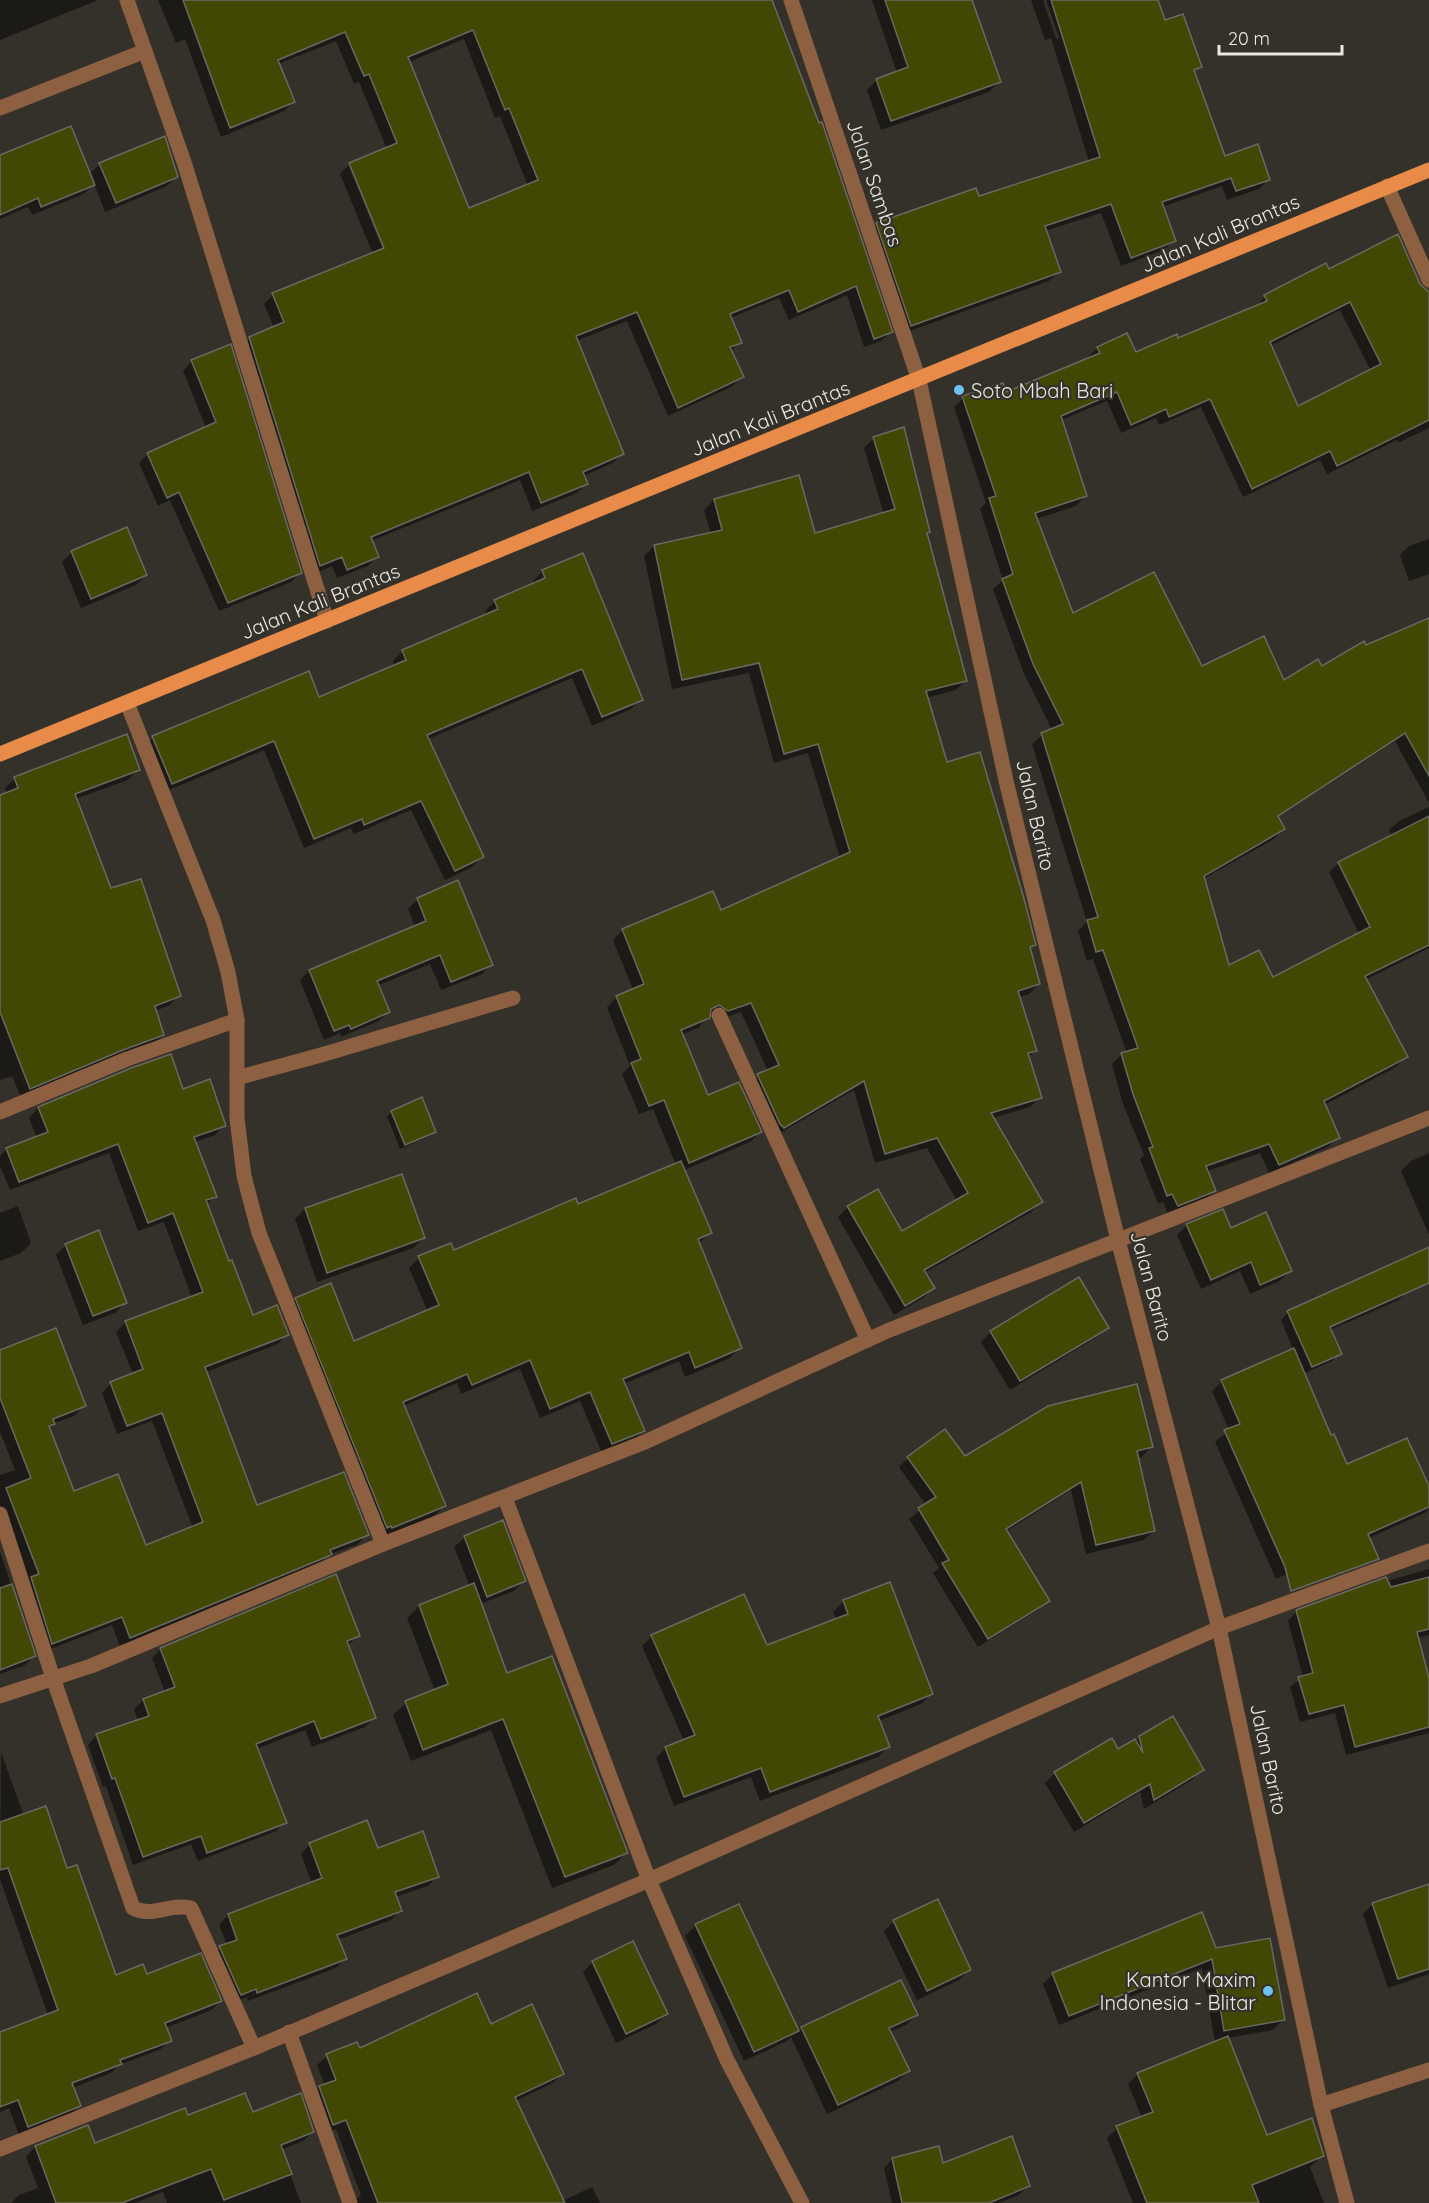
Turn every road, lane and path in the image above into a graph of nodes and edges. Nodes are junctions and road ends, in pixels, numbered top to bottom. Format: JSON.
{"nodes":[{"id":1,"x":127,"y":0,"type":"edge"},
{"id":2,"x":791,"y":0,"type":"edge"},
{"id":3,"x":145,"y":51,"type":"junction"},
{"id":4,"x":0,"y":108,"type":"edge"},
{"id":5,"x":1429,"y":170,"type":"edge"},
{"id":6,"x":1387,"y":186,"type":"junction"},
{"id":7,"x":1429,"y":280,"type":"edge"},
{"id":8,"x":919,"y":380,"type":"junction"},
{"id":9,"x":327,"y":621,"type":"junction"},
{"id":10,"x":127,"y":703,"type":"junction"},
{"id":11,"x":0,"y":754,"type":"edge"},
{"id":12,"x":513,"y":998,"type":"dead end"},
{"id":13,"x":719,"y":1015,"type":"dead end"},
{"id":14,"x":237,"y":1020,"type":"junction"},
{"id":15,"x":237,"y":1078,"type":"junction"},
{"id":16,"x":0,"y":1112,"type":"edge"},
{"id":17,"x":1429,"y":1118,"type":"edge"},
{"id":18,"x":1118,"y":1240,"type":"junction"},
{"id":19,"x":868,"y":1340,"type":"junction"},
{"id":20,"x":505,"y":1498,"type":"junction"},
{"id":21,"x":0,"y":1514,"type":"edge"},
{"id":22,"x":383,"y":1544,"type":"junction"},
{"id":23,"x":1429,"y":1551,"type":"edge"},
{"id":24,"x":1219,"y":1628,"type":"junction"},
{"id":25,"x":53,"y":1678,"type":"junction"},
{"id":26,"x":0,"y":1696,"type":"edge"},
{"id":27,"x":649,"y":1880,"type":"junction"},
{"id":28,"x":289,"y":2032,"type":"junction"},
{"id":29,"x":254,"y":2048,"type":"junction"},
{"id":30,"x":1429,"y":2070,"type":"edge"},
{"id":31,"x":1321,"y":2105,"type":"junction"},
{"id":32,"x":0,"y":2149,"type":"edge"},
{"id":33,"x":350,"y":2203,"type":"edge"},
{"id":34,"x":802,"y":2203,"type":"edge"},
{"id":35,"x":1347,"y":2203,"type":"edge"}],
"edges":[{"from":1,"to":3,"type":"street"},
{"from":2,"to":8,"type":"street","name":"Jalan Sambas"},
{"from":3,"to":4,"type":"street"},
{"from":3,"to":9,"type":"street"},
{"from":5,"to":6,"type":"main road","name":"Jalan Kali Brantas"},
{"from":6,"to":7,"type":"street"},
{"from":6,"to":8,"type":"main road","name":"Jalan Kali Brantas"},
{"from":8,"to":9,"type":"main road","name":"Jalan Kali Brantas"},
{"from":8,"to":18,"type":"street","name":"Jalan Barito"},
{"from":9,"to":10,"type":"main road","name":"Jalan Kali Brantas"},
{"from":10,"to":11,"type":"main road","name":"Jalan Kali Brantas"},
{"from":10,"to":14,"type":"street"},
{"from":12,"to":15,"type":"street"},
{"from":13,"to":19,"type":"street"},
{"from":14,"to":15,"type":"street"},
{"from":14,"to":16,"type":"street"},
{"from":15,"to":22,"type":"street"},
{"from":17,"to":18,"type":"street"},
{"from":18,"to":19,"type":"street"},
{"from":18,"to":24,"type":"street","name":"Jalan Barito"},
{"from":19,"to":20,"type":"street"},
{"from":20,"to":22,"type":"street"},
{"from":20,"to":27,"type":"street"},
{"from":21,"to":25,"type":"street"},
{"from":22,"to":25,"type":"street"},
{"from":23,"to":24,"type":"street"},
{"from":24,"to":27,"type":"street"},
{"from":24,"to":31,"type":"street","name":"Jalan Barito"},
{"from":25,"to":26,"type":"street"},
{"from":25,"to":29,"type":"street"},
{"from":27,"to":28,"type":"street"},
{"from":27,"to":34,"type":"street"},
{"from":28,"to":29,"type":"street"},
{"from":28,"to":33,"type":"street"},
{"from":29,"to":32,"type":"street"},
{"from":30,"to":31,"type":"street"},
{"from":31,"to":35,"type":"street","name":"Jalan Barito"}]}
